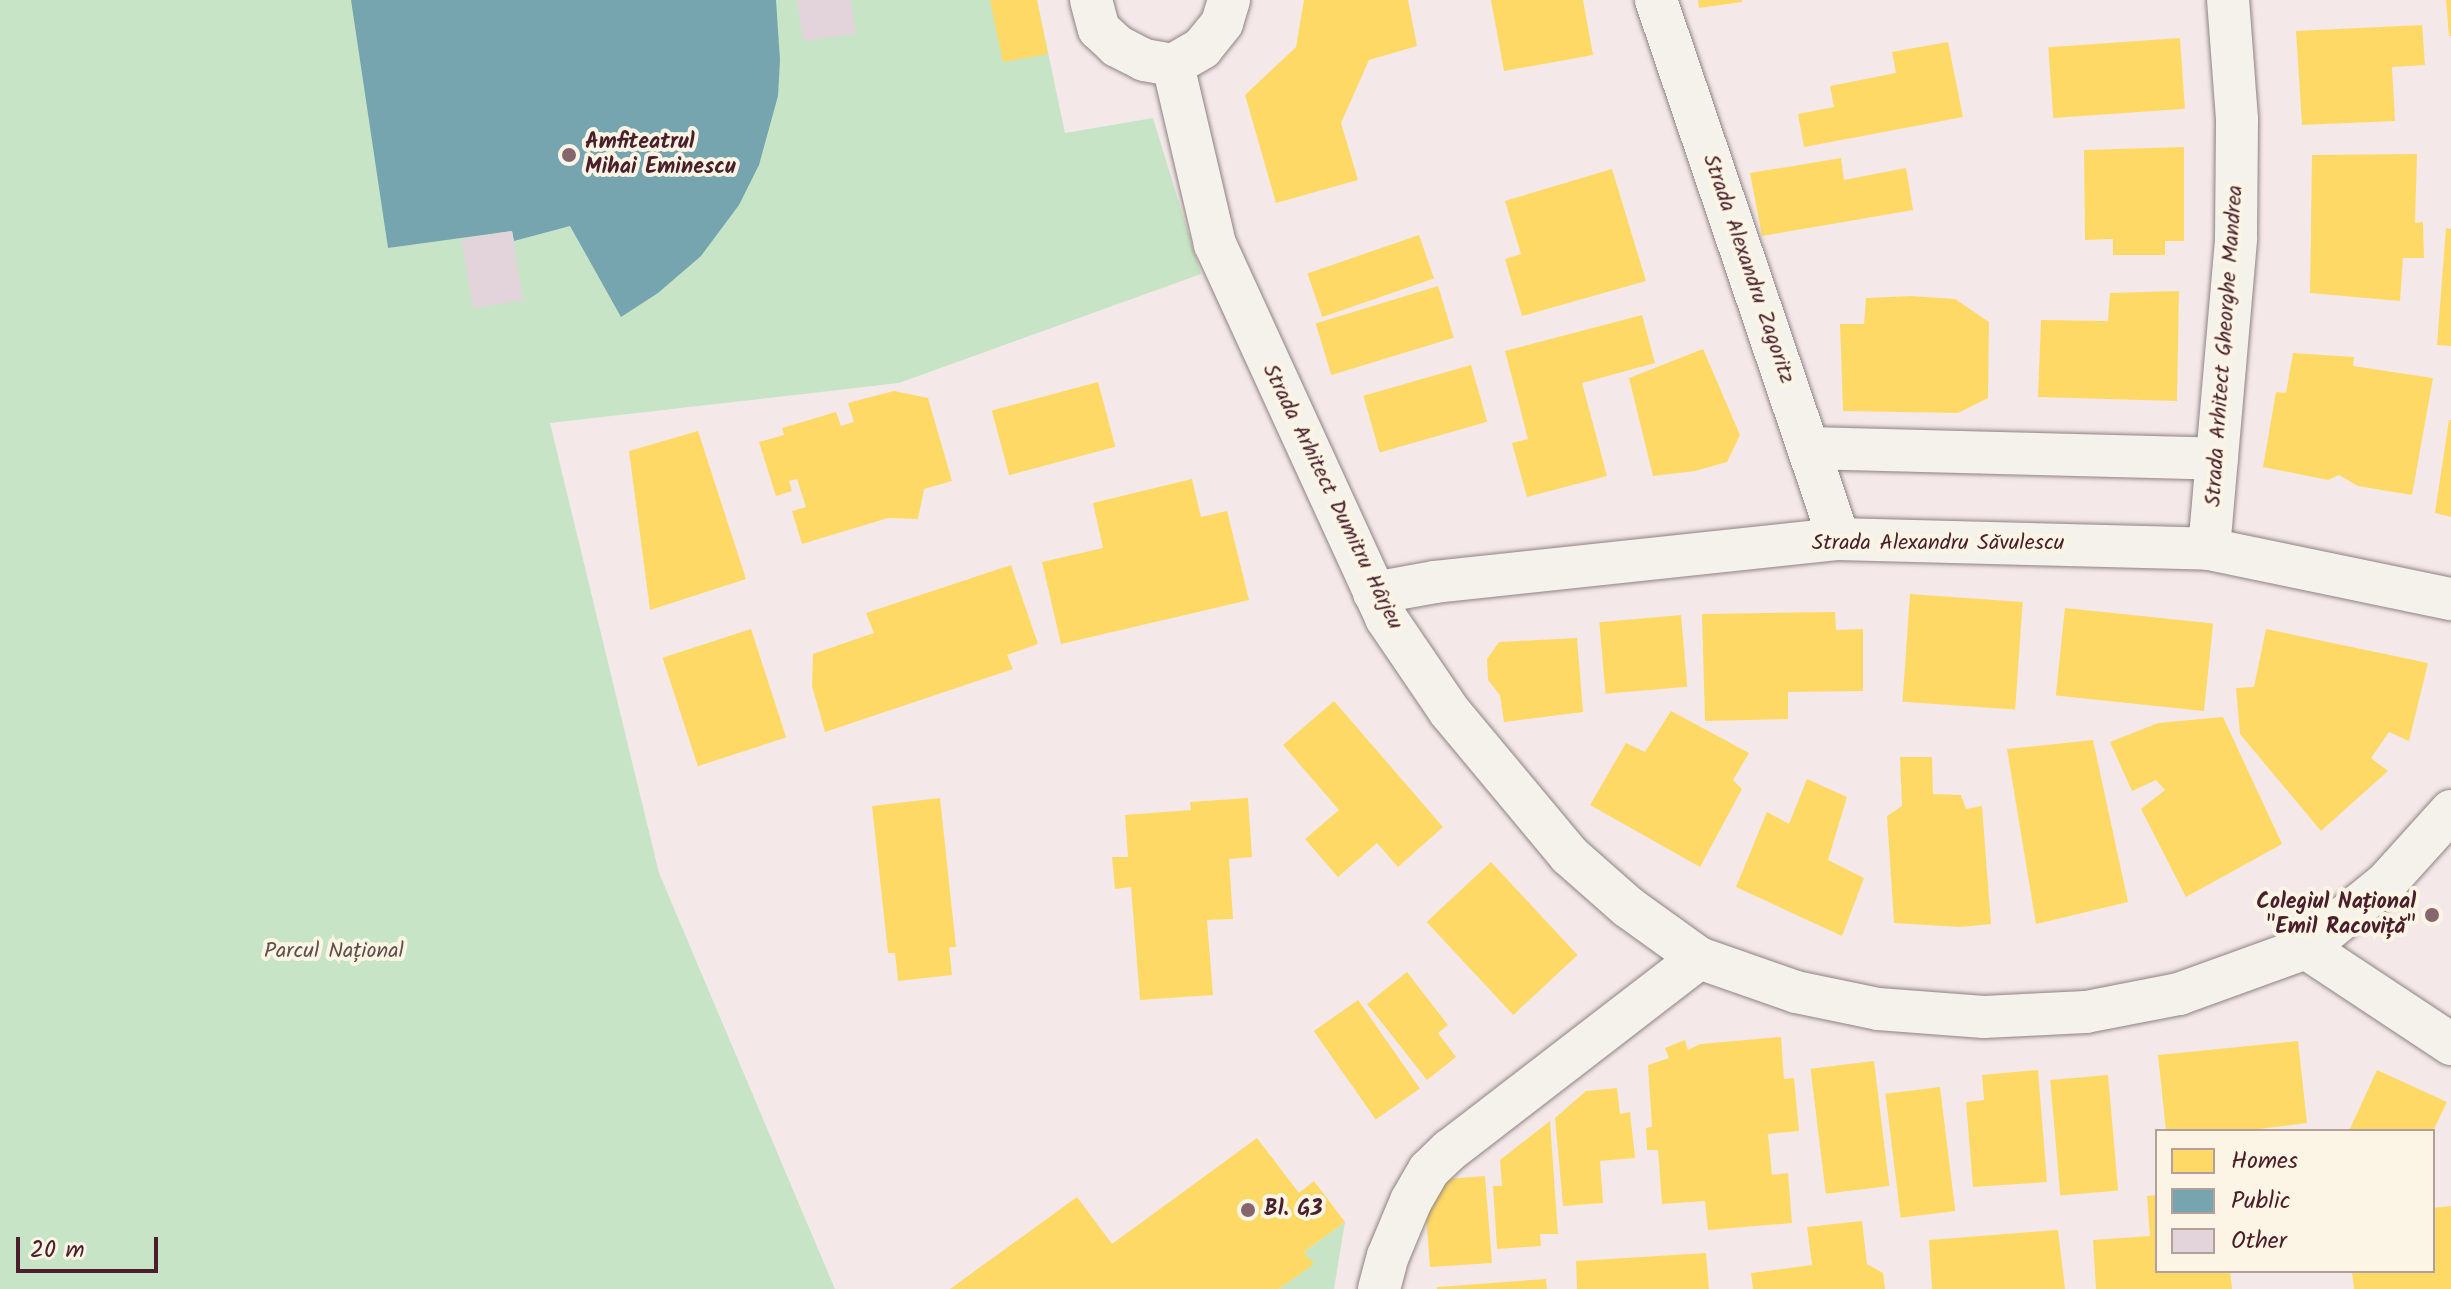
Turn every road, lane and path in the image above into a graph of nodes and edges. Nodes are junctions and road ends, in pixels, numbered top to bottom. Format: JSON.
{"nodes":[{"id":1,"x":1091,"y":0,"type":"edge"},
{"id":2,"x":1229,"y":0,"type":"edge"},
{"id":3,"x":1656,"y":0,"type":"edge"},
{"id":4,"x":2228,"y":0,"type":"edge"},
{"id":5,"x":1173,"y":65,"type":"junction"},
{"id":6,"x":1810,"y":448,"type":"junction"},
{"id":7,"x":2217,"y":459,"type":"junction"},
{"id":8,"x":1839,"y":539,"type":"junction"},
{"id":9,"x":2209,"y":549,"type":"junction"},
{"id":10,"x":1374,"y":593,"type":"junction"},
{"id":11,"x":2451,"y":599,"type":"edge"},
{"id":12,"x":2451,"y":811,"type":"edge"},
{"id":13,"x":2306,"y":948,"type":"junction"},
{"id":14,"x":1699,"y":958,"type":"junction"},
{"id":15,"x":2451,"y":1044,"type":"edge"},
{"id":16,"x":1379,"y":1289,"type":"edge"}],
"edges":[{"from":1,"to":5,"type":"street"},
{"from":2,"to":5,"type":"street"},
{"from":3,"to":6,"type":"street","name":"Strada Alexandru Zagoritz"},
{"from":4,"to":7,"type":"street","name":"Strada Arhitect Gheorghe Mandrea"},
{"from":5,"to":10,"type":"street","name":"Strada Arhitect Dumitru Hârjeu"},
{"from":6,"to":7,"type":"street"},
{"from":6,"to":8,"type":"street","name":"Strada Alexandru Zagoritz"},
{"from":7,"to":9,"type":"street","name":"Strada Arhitect Gheorghe Mandrea"},
{"from":8,"to":9,"type":"street","name":"Strada Alexandru Săvulescu"},
{"from":8,"to":10,"type":"street","name":"Strada Alexandru Săvulescu"},
{"from":9,"to":11,"type":"street","name":"Strada Alexandru Săvulescu"},
{"from":10,"to":14,"type":"street","name":"Strada Arhitect Dumitru Hârjeu"},
{"from":12,"to":13,"type":"street","name":"Strada Arhitect Dumitru Hârjeu"},
{"from":13,"to":14,"type":"street","name":"Strada Arhitect Dumitru Hârjeu"},
{"from":13,"to":15,"type":"street"},
{"from":14,"to":16,"type":"street"}]}
